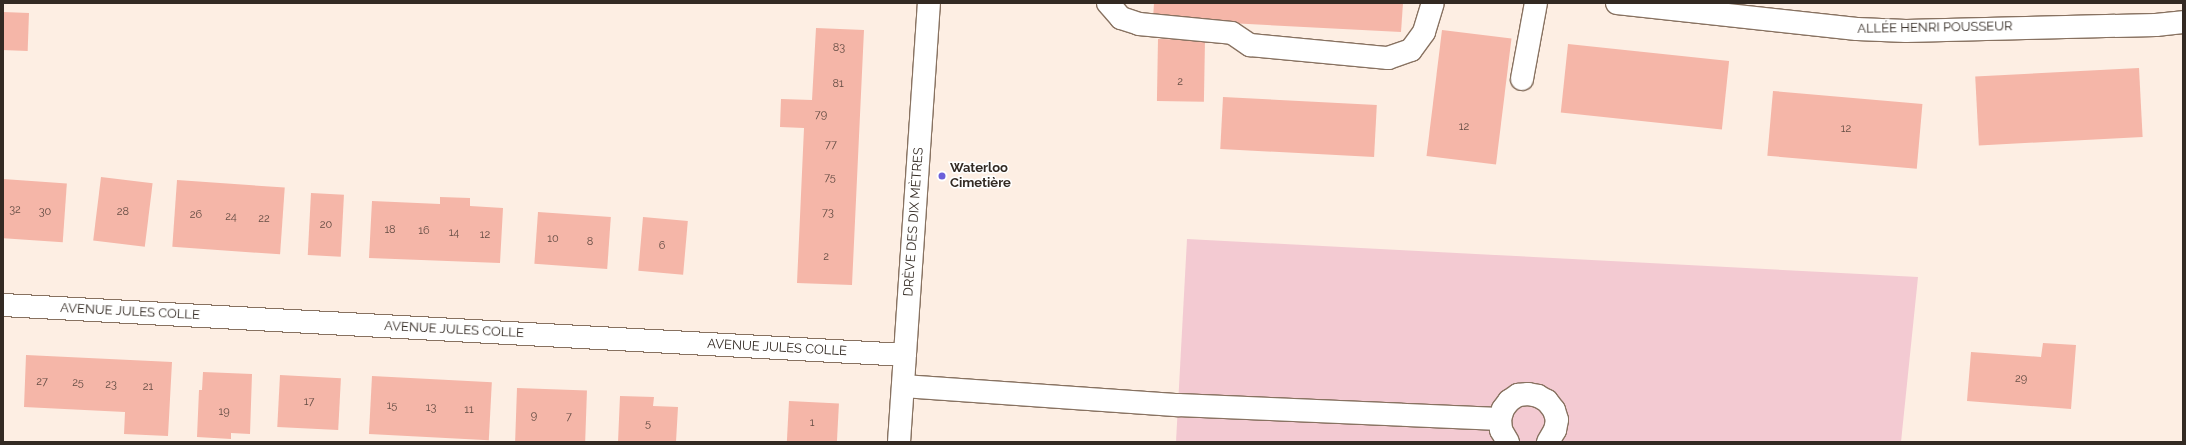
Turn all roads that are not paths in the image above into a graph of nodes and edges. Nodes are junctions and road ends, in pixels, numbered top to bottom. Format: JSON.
{"nodes":[{"id":1,"x":930,"y":3,"type":"edge"},
{"id":2,"x":1108,"y":3,"type":"edge"},
{"id":3,"x":1433,"y":3,"type":"edge"},
{"id":4,"x":1536,"y":3,"type":"edge"},
{"id":5,"x":1617,"y":3,"type":"edge"},
{"id":6,"x":2183,"y":22,"type":"edge"},
{"id":7,"x":1522,"y":79,"type":"dead end"},
{"id":8,"x":3,"y":305,"type":"edge"},
{"id":9,"x":905,"y":355,"type":"junction"},
{"id":10,"x":903,"y":386,"type":"junction"},
{"id":11,"x":1500,"y":419,"type":"junction"},
{"id":12,"x":899,"y":442,"type":"edge"},
{"id":13,"x":1508,"y":442,"type":"edge"},
{"id":14,"x":1548,"y":442,"type":"edge"}],
"edges":[{"from":1,"to":9,"type":"street","name":"DRÈVE DES DIX MÈTRES"},
{"from":2,"to":3,"type":"street"},
{"from":4,"to":7,"type":"street"},
{"from":5,"to":6,"type":"street","name":"ALLÉE HENRI POUSSEUR"},
{"from":8,"to":9,"type":"street","name":"AVENUE JULES COLLE"},
{"from":9,"to":10,"type":"street","name":"DRÈVE DES DIX MÈTRES"},
{"from":10,"to":11,"type":"street"},
{"from":10,"to":12,"type":"street","name":"DRÈVE DES DIX MÈTRES"},
{"from":11,"to":13,"type":"street"},
{"from":11,"to":14,"type":"street"}]}
